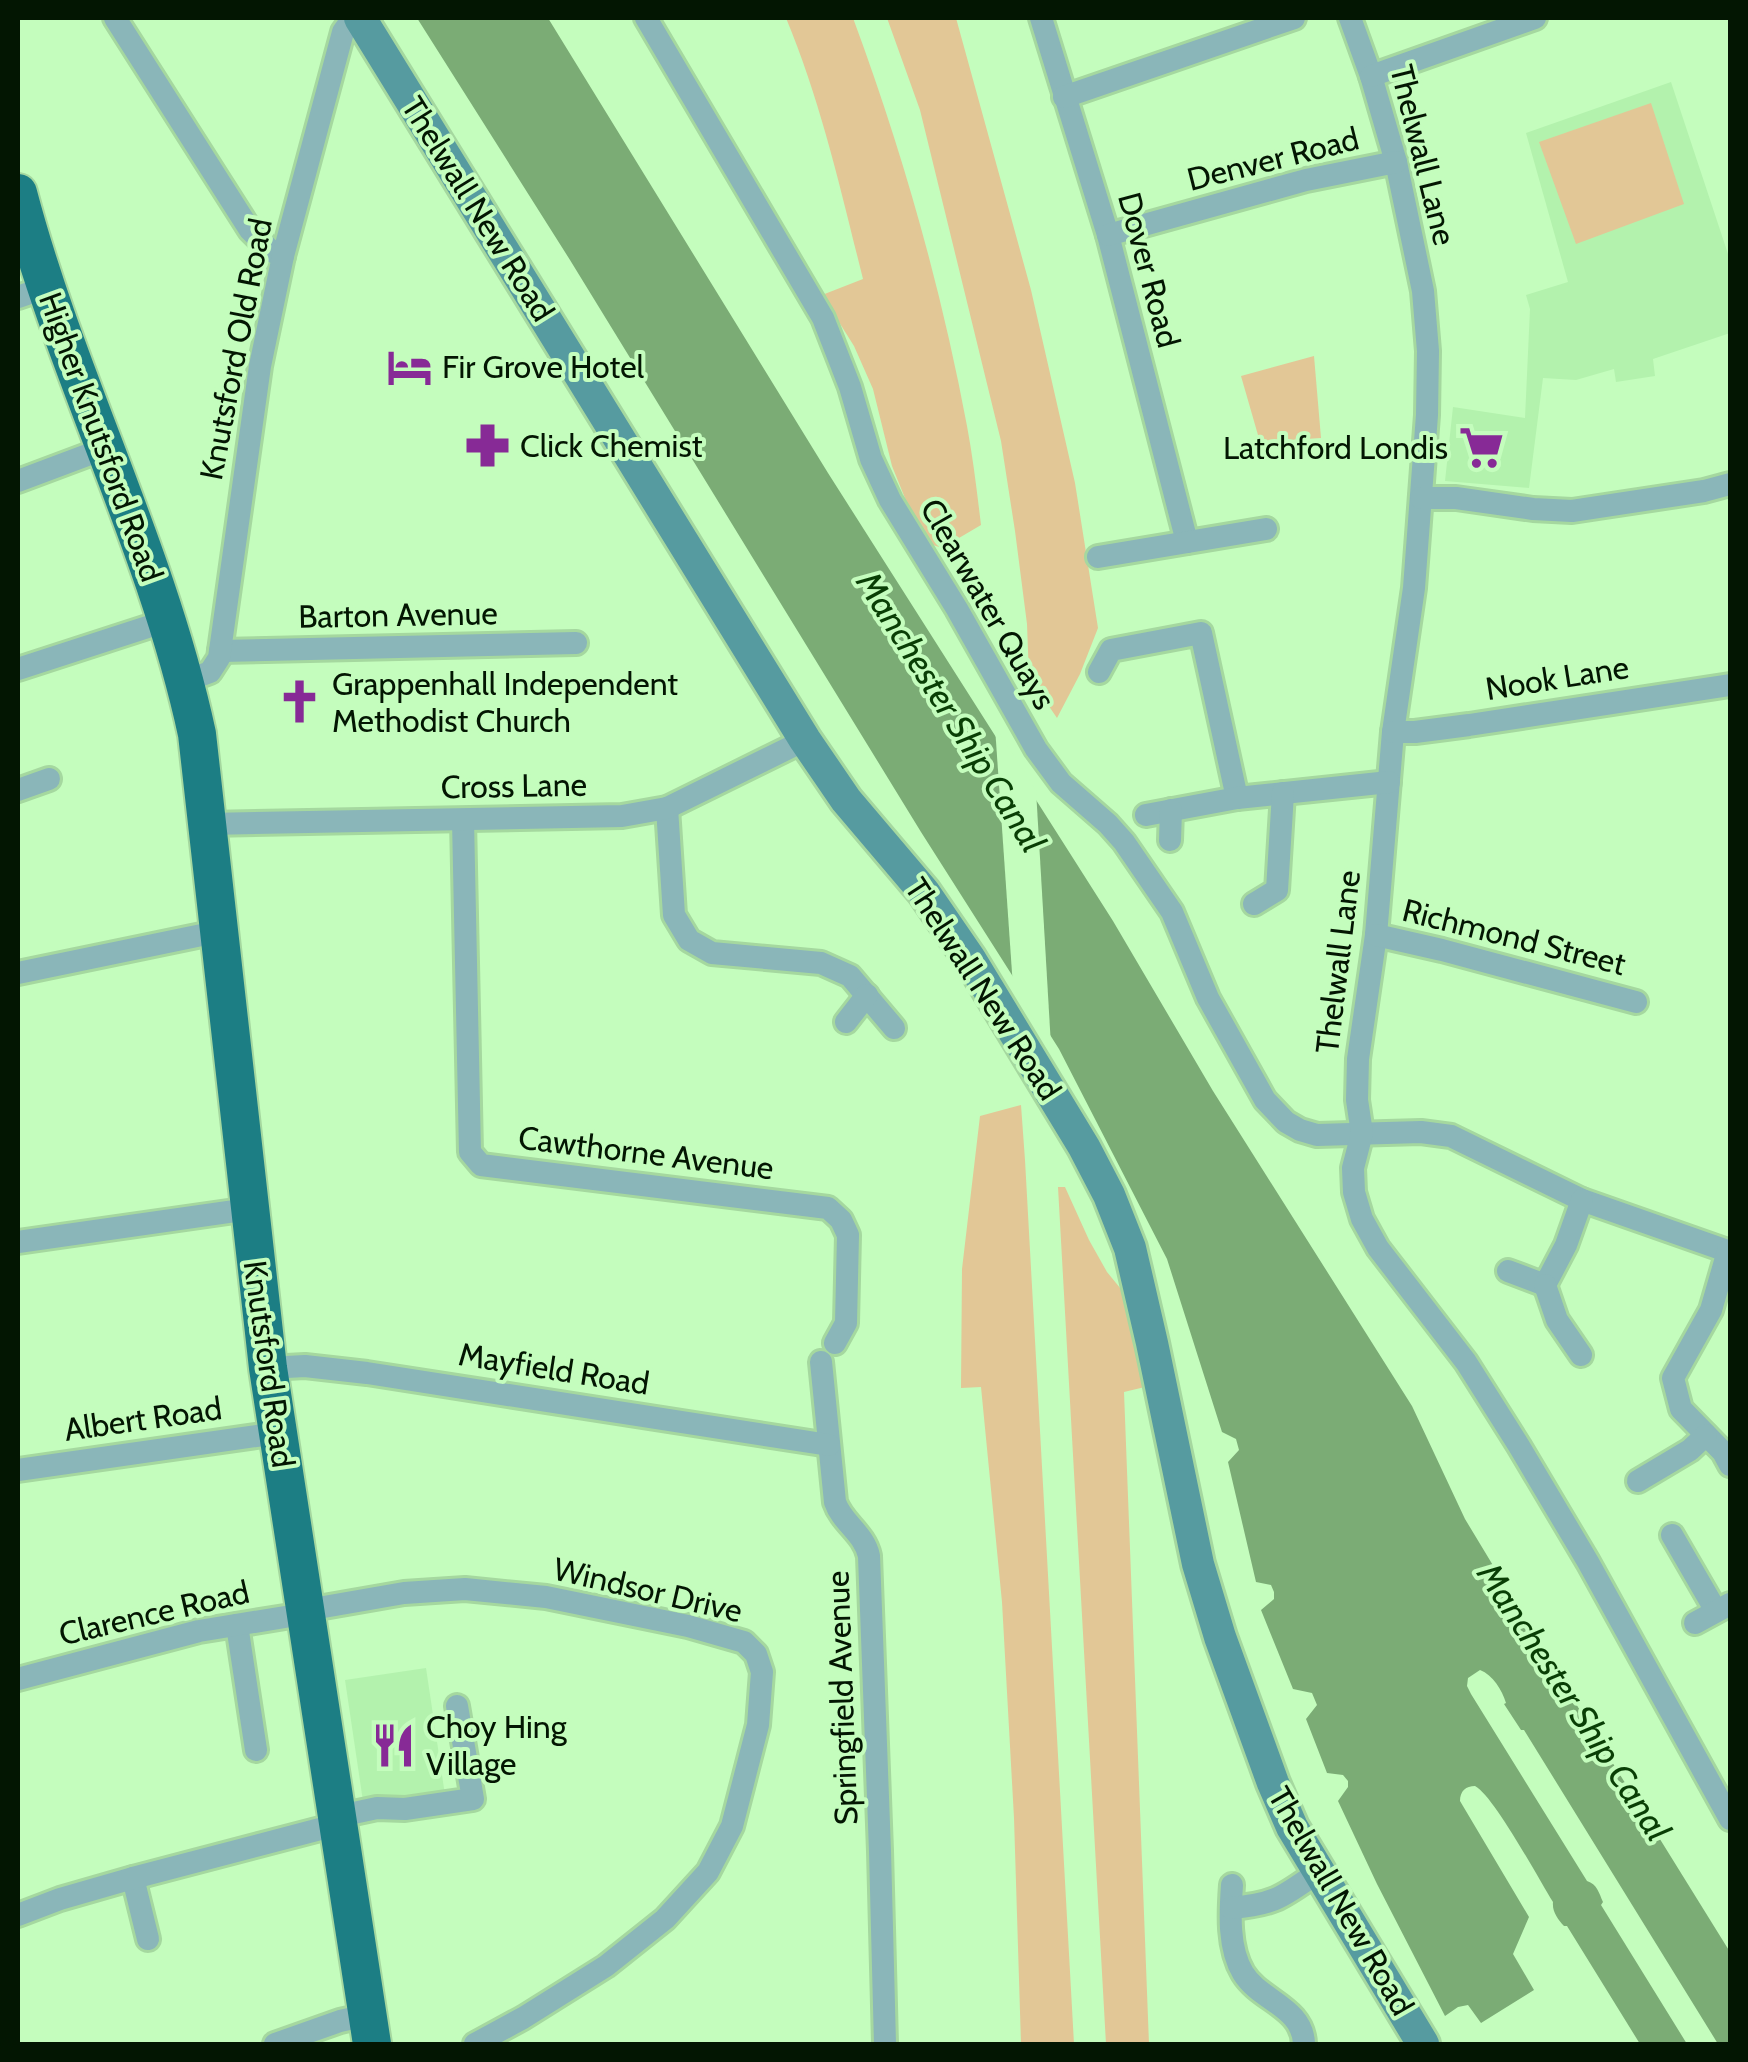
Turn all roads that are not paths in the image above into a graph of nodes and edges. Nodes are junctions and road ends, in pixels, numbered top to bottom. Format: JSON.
{"nodes":[{"id":1,"x":115,"y":18,"type":"edge"},
{"id":2,"x":357,"y":18,"type":"edge"},
{"id":3,"x":646,"y":18,"type":"edge"},
{"id":4,"x":1041,"y":18,"type":"edge"},
{"id":5,"x":1294,"y":18,"type":"edge"},
{"id":6,"x":1350,"y":18,"type":"edge"},
{"id":7,"x":1534,"y":18,"type":"edge"},
{"id":8,"x":1370,"y":76,"type":"junction"},
{"id":9,"x":1064,"y":97,"type":"junction"},
{"id":10,"x":1396,"y":162,"type":"junction"},
{"id":11,"x":18,"y":192,"type":"edge"},
{"id":12,"x":1108,"y":235,"type":"junction"},
{"id":13,"x":284,"y":256,"type":"junction"},
{"id":14,"x":32,"y":292,"type":"edge"},
{"id":15,"x":106,"y":448,"type":"junction"},
{"id":16,"x":18,"y":481,"type":"edge"},
{"id":17,"x":1730,"y":484,"type":"edge"},
{"id":18,"x":1421,"y":498,"type":"junction"},
{"id":19,"x":1266,"y":528,"type":"dead end"},
{"id":20,"x":1187,"y":542,"type":"junction"},
{"id":21,"x":1098,"y":557,"type":"dead end"},
{"id":22,"x":166,"y":621,"type":"junction"},
{"id":23,"x":576,"y":642,"type":"dead end"},
{"id":24,"x":220,"y":651,"type":"junction"},
{"id":25,"x":18,"y":669,"type":"edge"},
{"id":26,"x":1099,"y":672,"type":"dead end"},
{"id":27,"x":186,"y":681,"type":"junction"},
{"id":28,"x":1730,"y":684,"type":"edge"},
{"id":29,"x":1393,"y":732,"type":"junction"},
{"id":30,"x":805,"y":740,"type":"junction"},
{"id":31,"x":49,"y":779,"type":"dead end"},
{"id":32,"x":1389,"y":782,"type":"junction"},
{"id":33,"x":18,"y":790,"type":"edge"},
{"id":34,"x":1282,"y":793,"type":"junction"},
{"id":35,"x":1236,"y":798,"type":"junction"},
{"id":36,"x":668,"y":808,"type":"junction"},
{"id":37,"x":1171,"y":810,"type":"junction"},
{"id":38,"x":1146,"y":814,"type":"dead end"},
{"id":39,"x":463,"y":820,"type":"junction"},
{"id":40,"x":208,"y":824,"type":"junction"},
{"id":41,"x":1170,"y":840,"type":"dead end"},
{"id":42,"x":1254,"y":904,"type":"dead end"},
{"id":43,"x":220,"y":931,"type":"junction"},
{"id":44,"x":1376,"y":936,"type":"junction"},
{"id":45,"x":18,"y":973,"type":"edge"},
{"id":46,"x":867,"y":995,"type":"junction"},
{"id":47,"x":1636,"y":1002,"type":"dead end"},
{"id":48,"x":846,"y":1022,"type":"dead end"},
{"id":49,"x":894,"y":1028,"type":"dead end"},
{"id":50,"x":1362,"y":1133,"type":"junction"},
{"id":51,"x":1582,"y":1200,"type":"junction"},
{"id":52,"x":249,"y":1209,"type":"junction"},
{"id":53,"x":18,"y":1242,"type":"edge"},
{"id":54,"x":1730,"y":1251,"type":"edge"},
{"id":55,"x":1508,"y":1271,"type":"dead end"},
{"id":56,"x":1545,"y":1285,"type":"junction"},
{"id":57,"x":828,"y":1352,"type":"joint"},
{"id":58,"x":1581,"y":1354,"type":"dead end"},
{"id":59,"x":268,"y":1368,"type":"junction"},
{"id":60,"x":277,"y":1433,"type":"junction"},
{"id":61,"x":1706,"y":1435,"type":"junction"},
{"id":62,"x":829,"y":1445,"type":"junction"},
{"id":63,"x":1730,"y":1465,"type":"edge"},
{"id":64,"x":18,"y":1470,"type":"edge"},
{"id":65,"x":1638,"y":1481,"type":"dead end"},
{"id":66,"x":1672,"y":1535,"type":"dead end"},
{"id":67,"x":1723,"y":1608,"type":"edge"},
{"id":68,"x":305,"y":1612,"type":"junction"},
{"id":69,"x":1695,"y":1624,"type":"dead end"},
{"id":70,"x":236,"y":1625,"type":"junction"},
{"id":71,"x":18,"y":1679,"type":"edge"},
{"id":72,"x":457,"y":1706,"type":"dead end"},
{"id":73,"x":256,"y":1750,"type":"dead end"},
{"id":74,"x":337,"y":1820,"type":"junction"},
{"id":75,"x":1730,"y":1820,"type":"edge"},
{"id":76,"x":1318,"y":1872,"type":"junction"},
{"id":77,"x":133,"y":1878,"type":"junction"},
{"id":78,"x":18,"y":1915,"type":"edge"},
{"id":79,"x":148,"y":1939,"type":"dead end"},
{"id":80,"x":370,"y":2030,"type":"edge"},
{"id":81,"x":274,"y":2044,"type":"edge"},
{"id":82,"x":475,"y":2044,"type":"edge"},
{"id":83,"x":885,"y":2044,"type":"edge"},
{"id":84,"x":1304,"y":2044,"type":"edge"},
{"id":85,"x":1423,"y":2044,"type":"edge"}],
"edges":[{"from":1,"to":13,"type":"street"},
{"from":2,"to":13,"type":"street","name":"Knutsford Old Road"},
{"from":2,"to":30,"type":"main road","name":"Thelwall New Road"},
{"from":3,"to":50,"type":"street","name":"Clearwater Quays"},
{"from":4,"to":9,"type":"street","name":"Dover Road"},
{"from":5,"to":9,"type":"street"},
{"from":6,"to":8,"type":"street","name":"Thelwall Lane"},
{"from":7,"to":8,"type":"street"},
{"from":8,"to":10,"type":"street","name":"Thelwall Lane"},
{"from":9,"to":12,"type":"street","name":"Dover Road"},
{"from":10,"to":12,"type":"street","name":"Denver Road"},
{"from":10,"to":18,"type":"street","name":"Thelwall Lane"},
{"from":11,"to":14,"type":"highway","name":"Higher Knutsford Road"},
{"from":12,"to":20,"type":"street","name":"Dover Road"},
{"from":13,"to":24,"type":"street","name":"Knutsford Old Road"},
{"from":14,"to":15,"type":"highway","name":"Higher Knutsford Road"},
{"from":15,"to":16,"type":"street"},
{"from":15,"to":22,"type":"highway","name":"Higher Knutsford Road"},
{"from":17,"to":18,"type":"street"},
{"from":18,"to":29,"type":"street","name":"Thelwall Lane"},
{"from":19,"to":20,"type":"street"},
{"from":20,"to":21,"type":"street"},
{"from":22,"to":25,"type":"street"},
{"from":22,"to":27,"type":"highway","name":"Higher Knutsford Road"},
{"from":23,"to":24,"type":"street","name":"Barton Avenue"},
{"from":24,"to":27,"type":"street"},
{"from":26,"to":35,"type":"street"},
{"from":27,"to":40,"type":"highway","name":"Knutsford Road"},
{"from":28,"to":29,"type":"street","name":"Nook Lane"},
{"from":29,"to":32,"type":"street","name":"Thelwall Lane"},
{"from":30,"to":36,"type":"street","name":"Cross Lane"},
{"from":30,"to":76,"type":"main road","name":"Thelwall New Road"},
{"from":31,"to":33,"type":"street"},
{"from":32,"to":34,"type":"street"},
{"from":32,"to":44,"type":"street","name":"Thelwall Lane"},
{"from":34,"to":35,"type":"street"},
{"from":34,"to":42,"type":"street"},
{"from":35,"to":37,"type":"street"},
{"from":36,"to":39,"type":"street","name":"Cross Lane"},
{"from":36,"to":46,"type":"street"},
{"from":37,"to":38,"type":"street"},
{"from":37,"to":41,"type":"street"},
{"from":39,"to":40,"type":"street","name":"Cross Lane"},
{"from":39,"to":57,"type":"street","name":"Cawthorne Avenue"},
{"from":40,"to":43,"type":"highway","name":"Knutsford Road"},
{"from":43,"to":45,"type":"street"},
{"from":43,"to":52,"type":"highway","name":"Knutsford Road"},
{"from":44,"to":47,"type":"street","name":"Richmond Street"},
{"from":44,"to":50,"type":"street","name":"Thelwall Lane"},
{"from":46,"to":48,"type":"street"},
{"from":46,"to":49,"type":"street"},
{"from":50,"to":51,"type":"street","name":"Clearwater Quays"},
{"from":50,"to":75,"type":"street","name":"Thelwall Lane"},
{"from":51,"to":54,"type":"street","name":"Clearwater Quays"},
{"from":51,"to":56,"type":"street"},
{"from":52,"to":53,"type":"street"},
{"from":52,"to":59,"type":"highway","name":"Knutsford Road"},
{"from":54,"to":61,"type":"street"},
{"from":55,"to":56,"type":"street"},
{"from":56,"to":58,"type":"street"},
{"from":57,"to":62,"type":"street","name":"Springfield Avenue"},
{"from":59,"to":60,"type":"highway","name":"Knutsford Road"},
{"from":59,"to":62,"type":"street","name":"Mayfield Road"},
{"from":60,"to":64,"type":"street","name":"Albert Road"},
{"from":60,"to":68,"type":"highway","name":"Knutsford Road"},
{"from":61,"to":63,"type":"street"},
{"from":61,"to":65,"type":"street"},
{"from":62,"to":83,"type":"street","name":"Springfield Avenue"},
{"from":66,"to":67,"type":"street"},
{"from":67,"to":69,"type":"street"},
{"from":68,"to":70,"type":"street","name":"Clarence Road"},
{"from":68,"to":74,"type":"highway","name":"Knutsford Road"},
{"from":68,"to":82,"type":"street","name":"Windsor Drive"},
{"from":70,"to":71,"type":"street","name":"Clarence Road"},
{"from":70,"to":73,"type":"street"},
{"from":72,"to":74,"type":"street"},
{"from":74,"to":77,"type":"street"},
{"from":74,"to":80,"type":"highway","name":"Knutsford Road"},
{"from":76,"to":84,"type":"street"},
{"from":76,"to":85,"type":"main road","name":"Thelwall New Road"},
{"from":77,"to":78,"type":"street"},
{"from":77,"to":79,"type":"street"},
{"from":80,"to":81,"type":"street"}]}
